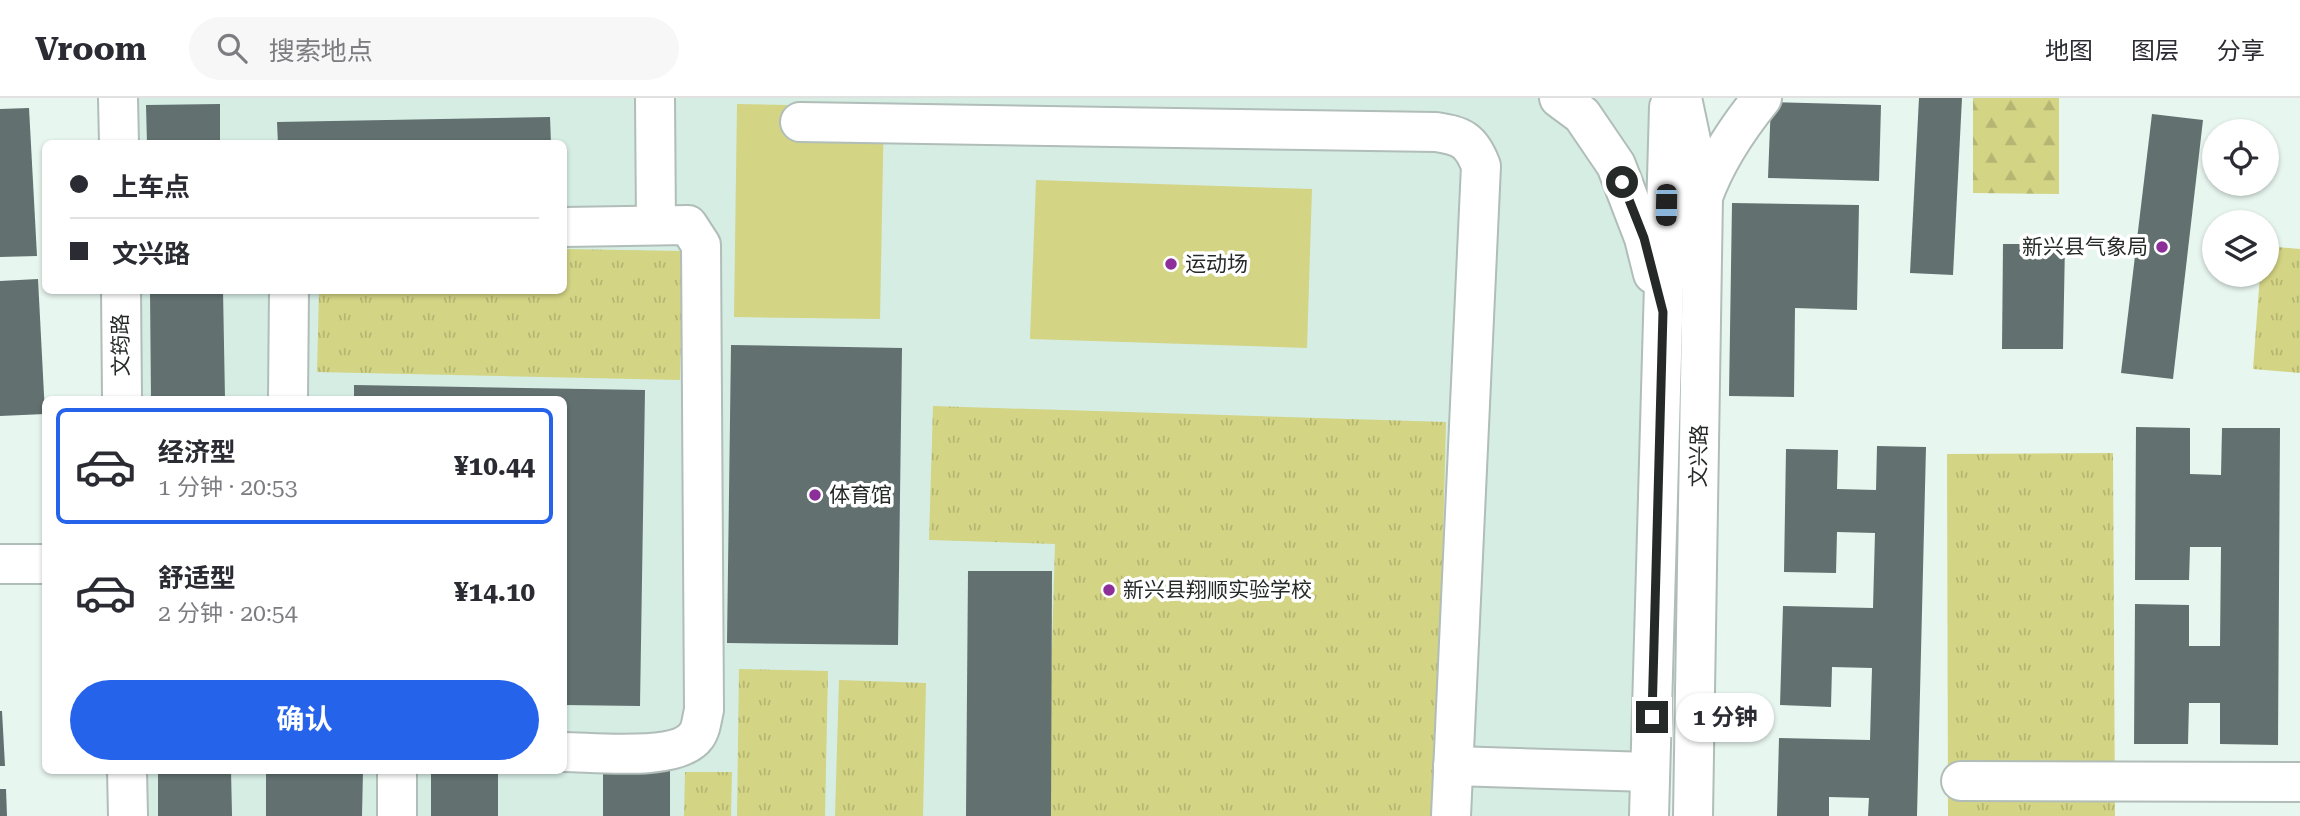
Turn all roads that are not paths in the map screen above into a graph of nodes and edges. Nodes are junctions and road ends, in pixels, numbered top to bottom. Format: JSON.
{"nodes":[{"id":1,"x":118,"y":98,"type":"edge"},
{"id":2,"x":655,"y":98,"type":"edge"},
{"id":3,"x":1559,"y":98,"type":"edge"},
{"id":4,"x":1669,"y":98,"type":"edge"},
{"id":5,"x":1682,"y":98,"type":"edge"},
{"id":6,"x":1762,"y":98,"type":"edge"},
{"id":7,"x":800,"y":122,"type":"dead end"},
{"id":8,"x":119,"y":140,"type":"edge"},
{"id":9,"x":1703,"y":197,"type":"junction"},
{"id":10,"x":656,"y":225,"type":"junction"},
{"id":11,"x":567,"y":227,"type":"edge"},
{"id":12,"x":121,"y":294,"type":"edge"},
{"id":13,"x":289,"y":294,"type":"edge"},
{"id":14,"x":1663,"y":312,"type":"junction"},
{"id":15,"x":122,"y":396,"type":"edge"},
{"id":16,"x":288,"y":396,"type":"edge"},
{"id":17,"x":0,"y":564,"type":"edge"},
{"id":18,"x":42,"y":564,"type":"edge"},
{"id":19,"x":567,"y":752,"type":"edge"},
{"id":20,"x":1453,"y":766,"type":"junction"},
{"id":21,"x":1650,"y":772,"type":"junction"},
{"id":22,"x":127,"y":774,"type":"edge"},
{"id":23,"x":397,"y":774,"type":"edge"},
{"id":24,"x":1961,"y":780,"type":"dead end"},
{"id":25,"x":2300,"y":782,"type":"edge"},
{"id":26,"x":128,"y":816,"type":"edge"},
{"id":27,"x":397,"y":816,"type":"edge"},
{"id":28,"x":1451,"y":816,"type":"edge"},
{"id":29,"x":1649,"y":816,"type":"edge"},
{"id":30,"x":1693,"y":816,"type":"edge"}],
"edges":[{"from":1,"to":8,"type":"street"},
{"from":2,"to":10,"type":"street"},
{"from":3,"to":14,"type":"street"},
{"from":4,"to":14,"type":"street","name":"文兴路"},
{"from":5,"to":9,"type":"street","name":"文兴路"},
{"from":6,"to":9,"type":"street"},
{"from":7,"to":20,"type":"street"},
{"from":9,"to":30,"type":"street","name":"文兴路"},
{"from":10,"to":11,"type":"street"},
{"from":10,"to":19,"type":"street"},
{"from":12,"to":15,"type":"street","name":"文筠路"},
{"from":13,"to":16,"type":"street"},
{"from":14,"to":21,"type":"street","name":"文兴路"},
{"from":17,"to":18,"type":"street"},
{"from":20,"to":21,"type":"street"},
{"from":20,"to":28,"type":"street"},
{"from":21,"to":29,"type":"street","name":"文兴路"},
{"from":22,"to":26,"type":"street"},
{"from":23,"to":27,"type":"street"},
{"from":24,"to":25,"type":"street"}]}
